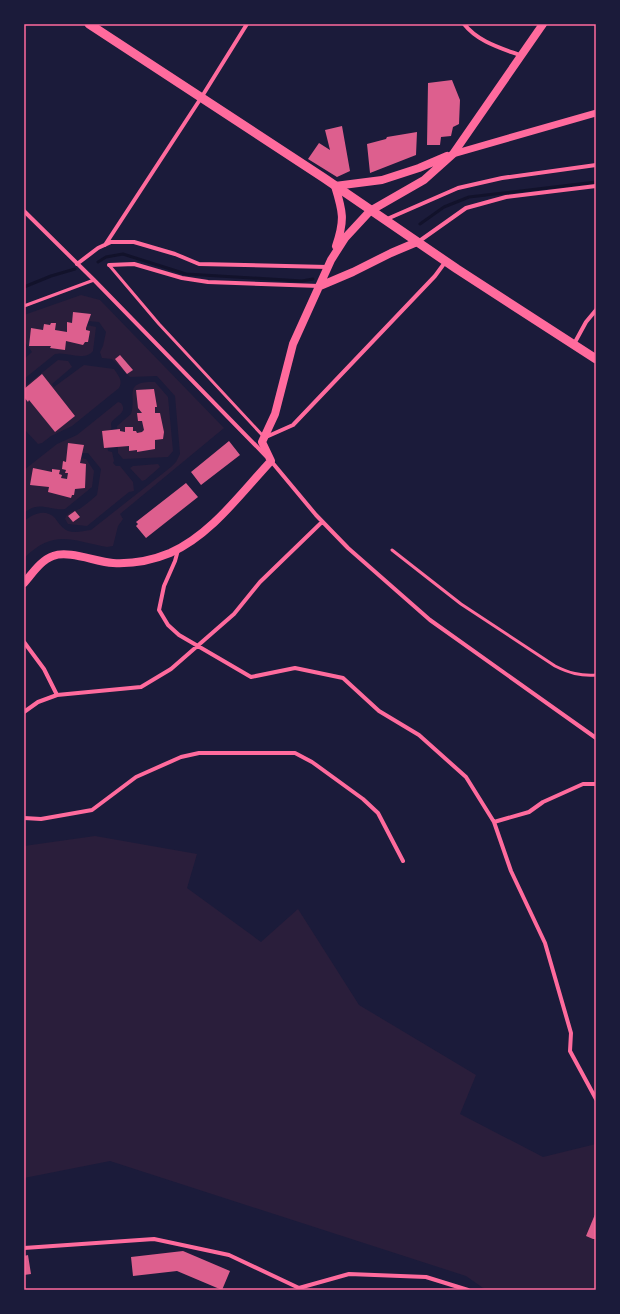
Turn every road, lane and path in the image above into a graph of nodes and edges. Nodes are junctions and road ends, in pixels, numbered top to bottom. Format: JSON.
{"nodes":[{"id":1,"x":89,"y":24,"type":"edge"},
{"id":2,"x":247,"y":24,"type":"edge"},
{"id":3,"x":464,"y":24,"type":"edge"},
{"id":4,"x":544,"y":24,"type":"edge"},
{"id":5,"x":522,"y":57,"type":"junction"},
{"id":6,"x":201,"y":98,"type":"junction"},
{"id":7,"x":596,"y":112,"type":"edge"},
{"id":8,"x":453,"y":154,"type":"junction"},
{"id":9,"x":596,"y":165,"type":"edge"},
{"id":10,"x":335,"y":186,"type":"junction"},
{"id":11,"x":596,"y":186,"type":"edge"},
{"id":12,"x":370,"y":210,"type":"junction"},
{"id":13,"x":24,"y":211,"type":"edge"},
{"id":14,"x":385,"y":220,"type":"junction"},
{"id":15,"x":417,"y":242,"type":"junction"},
{"id":16,"x":105,"y":244,"type":"junction"},
{"id":17,"x":446,"y":261,"type":"junction"},
{"id":18,"x":77,"y":264,"type":"junction"},
{"id":19,"x":330,"y":264,"type":"junction"},
{"id":20,"x":109,"y":265,"type":"joint"},
{"id":21,"x":94,"y":280,"type":"junction"},
{"id":22,"x":320,"y":286,"type":"junction"},
{"id":23,"x":24,"y":306,"type":"edge"},
{"id":24,"x":596,"y":310,"type":"edge"},
{"id":25,"x":574,"y":344,"type":"junction"},
{"id":26,"x":596,"y":359,"type":"edge"},
{"id":27,"x":264,"y":438,"type":"junction"},
{"id":28,"x":271,"y":461,"type":"junction"},
{"id":29,"x":322,"y":522,"type":"junction"},
{"id":30,"x":178,"y":548,"type":"junction"},
{"id":31,"x":392,"y":550,"type":"dead end"},
{"id":32,"x":24,"y":583,"type":"edge"},
{"id":33,"x":24,"y":642,"type":"edge"},
{"id":34,"x":196,"y":645,"type":"junction"},
{"id":35,"x":596,"y":675,"type":"edge"},
{"id":36,"x":57,"y":695,"type":"junction"},
{"id":37,"x":24,"y":712,"type":"edge"},
{"id":38,"x":596,"y":738,"type":"edge"},
{"id":39,"x":596,"y":784,"type":"edge"},
{"id":40,"x":24,"y":818,"type":"edge"},
{"id":41,"x":494,"y":822,"type":"junction"},
{"id":42,"x":403,"y":860,"type":"dead end"},
{"id":43,"x":596,"y":1100,"type":"edge"},
{"id":44,"x":24,"y":1248,"type":"edge"},
{"id":45,"x":298,"y":1289,"type":"edge"},
{"id":46,"x":468,"y":1290,"type":"edge"}],
"edges":[{"from":1,"to":6,"type":"main road"},
{"from":2,"to":6,"type":"street"},
{"from":3,"to":5,"type":"street"},
{"from":4,"to":5,"type":"main road"},
{"from":5,"to":8,"type":"main road"},
{"from":6,"to":10,"type":"main road"},
{"from":6,"to":16,"type":"street"},
{"from":7,"to":8,"type":"street"},
{"from":8,"to":10,"type":"main road"},
{"from":8,"to":12,"type":"main road"},
{"from":9,"to":14,"type":"street"},
{"from":10,"to":12,"type":"main road"},
{"from":10,"to":19,"type":"main road"},
{"from":11,"to":15,"type":"street"},
{"from":12,"to":14,"type":"main road"},
{"from":12,"to":19,"type":"main road"},
{"from":13,"to":18,"type":"street"},
{"from":14,"to":15,"type":"main road"},
{"from":15,"to":17,"type":"main road"},
{"from":15,"to":22,"type":"main road"},
{"from":16,"to":18,"type":"street"},
{"from":16,"to":19,"type":"street"},
{"from":17,"to":25,"type":"main road"},
{"from":17,"to":27,"type":"street"},
{"from":18,"to":21,"type":"street"},
{"from":19,"to":22,"type":"main road"},
{"from":20,"to":22,"type":"street"},
{"from":20,"to":27,"type":"lane"},
{"from":21,"to":23,"type":"lane"},
{"from":21,"to":28,"type":"street"},
{"from":22,"to":27,"type":"main road"},
{"from":24,"to":25,"type":"street"},
{"from":25,"to":26,"type":"main road"},
{"from":27,"to":28,"type":"main road"},
{"from":28,"to":29,"type":"street"},
{"from":28,"to":30,"type":"main road"},
{"from":29,"to":34,"type":"street"},
{"from":29,"to":38,"type":"street"},
{"from":30,"to":32,"type":"main road"},
{"from":30,"to":34,"type":"street"},
{"from":31,"to":35,"type":"lane"},
{"from":33,"to":36,"type":"street"},
{"from":34,"to":36,"type":"street"},
{"from":34,"to":41,"type":"street"},
{"from":36,"to":37,"type":"street"},
{"from":39,"to":41,"type":"street"},
{"from":40,"to":42,"type":"street"},
{"from":41,"to":43,"type":"street"},
{"from":44,"to":45,"type":"street"},
{"from":45,"to":46,"type":"street"}]}
